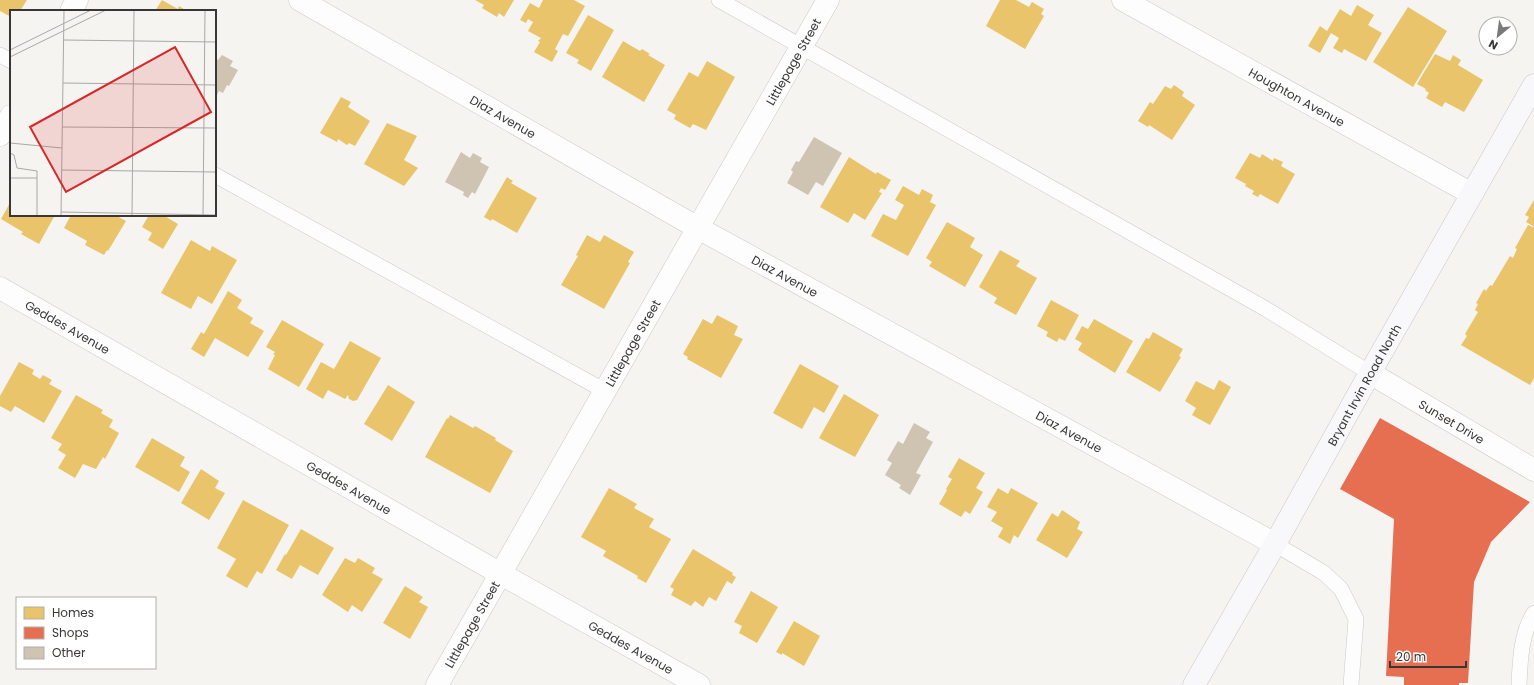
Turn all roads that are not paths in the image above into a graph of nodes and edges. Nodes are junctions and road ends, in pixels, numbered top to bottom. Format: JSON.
{"nodes":[{"id":1,"x":77,"y":0,"type":"edge"},
{"id":2,"x":300,"y":0,"type":"edge"},
{"id":3,"x":719,"y":0,"type":"edge"},
{"id":4,"x":828,"y":0,"type":"edge"},
{"id":5,"x":1123,"y":0,"type":"edge"},
{"id":6,"x":71,"y":10,"type":"edge"},
{"id":7,"x":801,"y":47,"type":"junction"},
{"id":8,"x":0,"y":55,"type":"edge"},
{"id":9,"x":10,"y":61,"type":"edge"},
{"id":10,"x":1534,"y":85,"type":"edge"},
{"id":11,"x":10,"y":118,"type":"edge"},
{"id":12,"x":0,"y":135,"type":"edge"},
{"id":13,"x":216,"y":176,"type":"edge"},
{"id":14,"x":1472,"y":194,"type":"junction"},
{"id":15,"x":698,"y":228,"type":"junction"},
{"id":16,"x":0,"y":288,"type":"edge"},
{"id":17,"x":1370,"y":373,"type":"junction"},
{"id":18,"x":605,"y":391,"type":"junction"},
{"id":19,"x":1534,"y":470,"type":"edge"},
{"id":20,"x":1275,"y":544,"type":"junction"},
{"id":21,"x":501,"y":574,"type":"junction"},
{"id":22,"x":1534,"y":613,"type":"edge"},
{"id":23,"x":437,"y":685,"type":"edge"},
{"id":24,"x":699,"y":685,"type":"edge"},
{"id":25,"x":1194,"y":685,"type":"edge"},
{"id":26,"x":1351,"y":685,"type":"edge"},
{"id":27,"x":1519,"y":685,"type":"edge"}],
"edges":[{"from":1,"to":6,"type":"street"},
{"from":2,"to":15,"type":"street","name":"Diaz Avenue"},
{"from":3,"to":7,"type":"lane"},
{"from":4,"to":7,"type":"street","name":"Littlepage Street"},
{"from":5,"to":14,"type":"street","name":"Houghton Avenue"},
{"from":7,"to":15,"type":"street","name":"Littlepage Street"},
{"from":7,"to":17,"type":"lane"},
{"from":8,"to":9,"type":"lane"},
{"from":10,"to":14,"type":"main road","name":"Bryant Irvin Road North"},
{"from":11,"to":12,"type":"street"},
{"from":13,"to":18,"type":"lane"},
{"from":14,"to":17,"type":"main road","name":"Bryant Irvin Road North"},
{"from":15,"to":18,"type":"street","name":"Littlepage Street"},
{"from":15,"to":20,"type":"street","name":"Diaz Avenue"},
{"from":16,"to":21,"type":"street","name":"Geddes Avenue"},
{"from":17,"to":19,"type":"street","name":"Sunset Drive"},
{"from":17,"to":20,"type":"main road","name":"Bryant Irvin Road North"},
{"from":18,"to":21,"type":"street","name":"Littlepage Street"},
{"from":20,"to":25,"type":"main road","name":"Bryant Irvin Road North"},
{"from":20,"to":26,"type":"lane"},
{"from":21,"to":23,"type":"street","name":"Littlepage Street"},
{"from":21,"to":24,"type":"street","name":"Geddes Avenue"},
{"from":22,"to":27,"type":"lane"}]}
